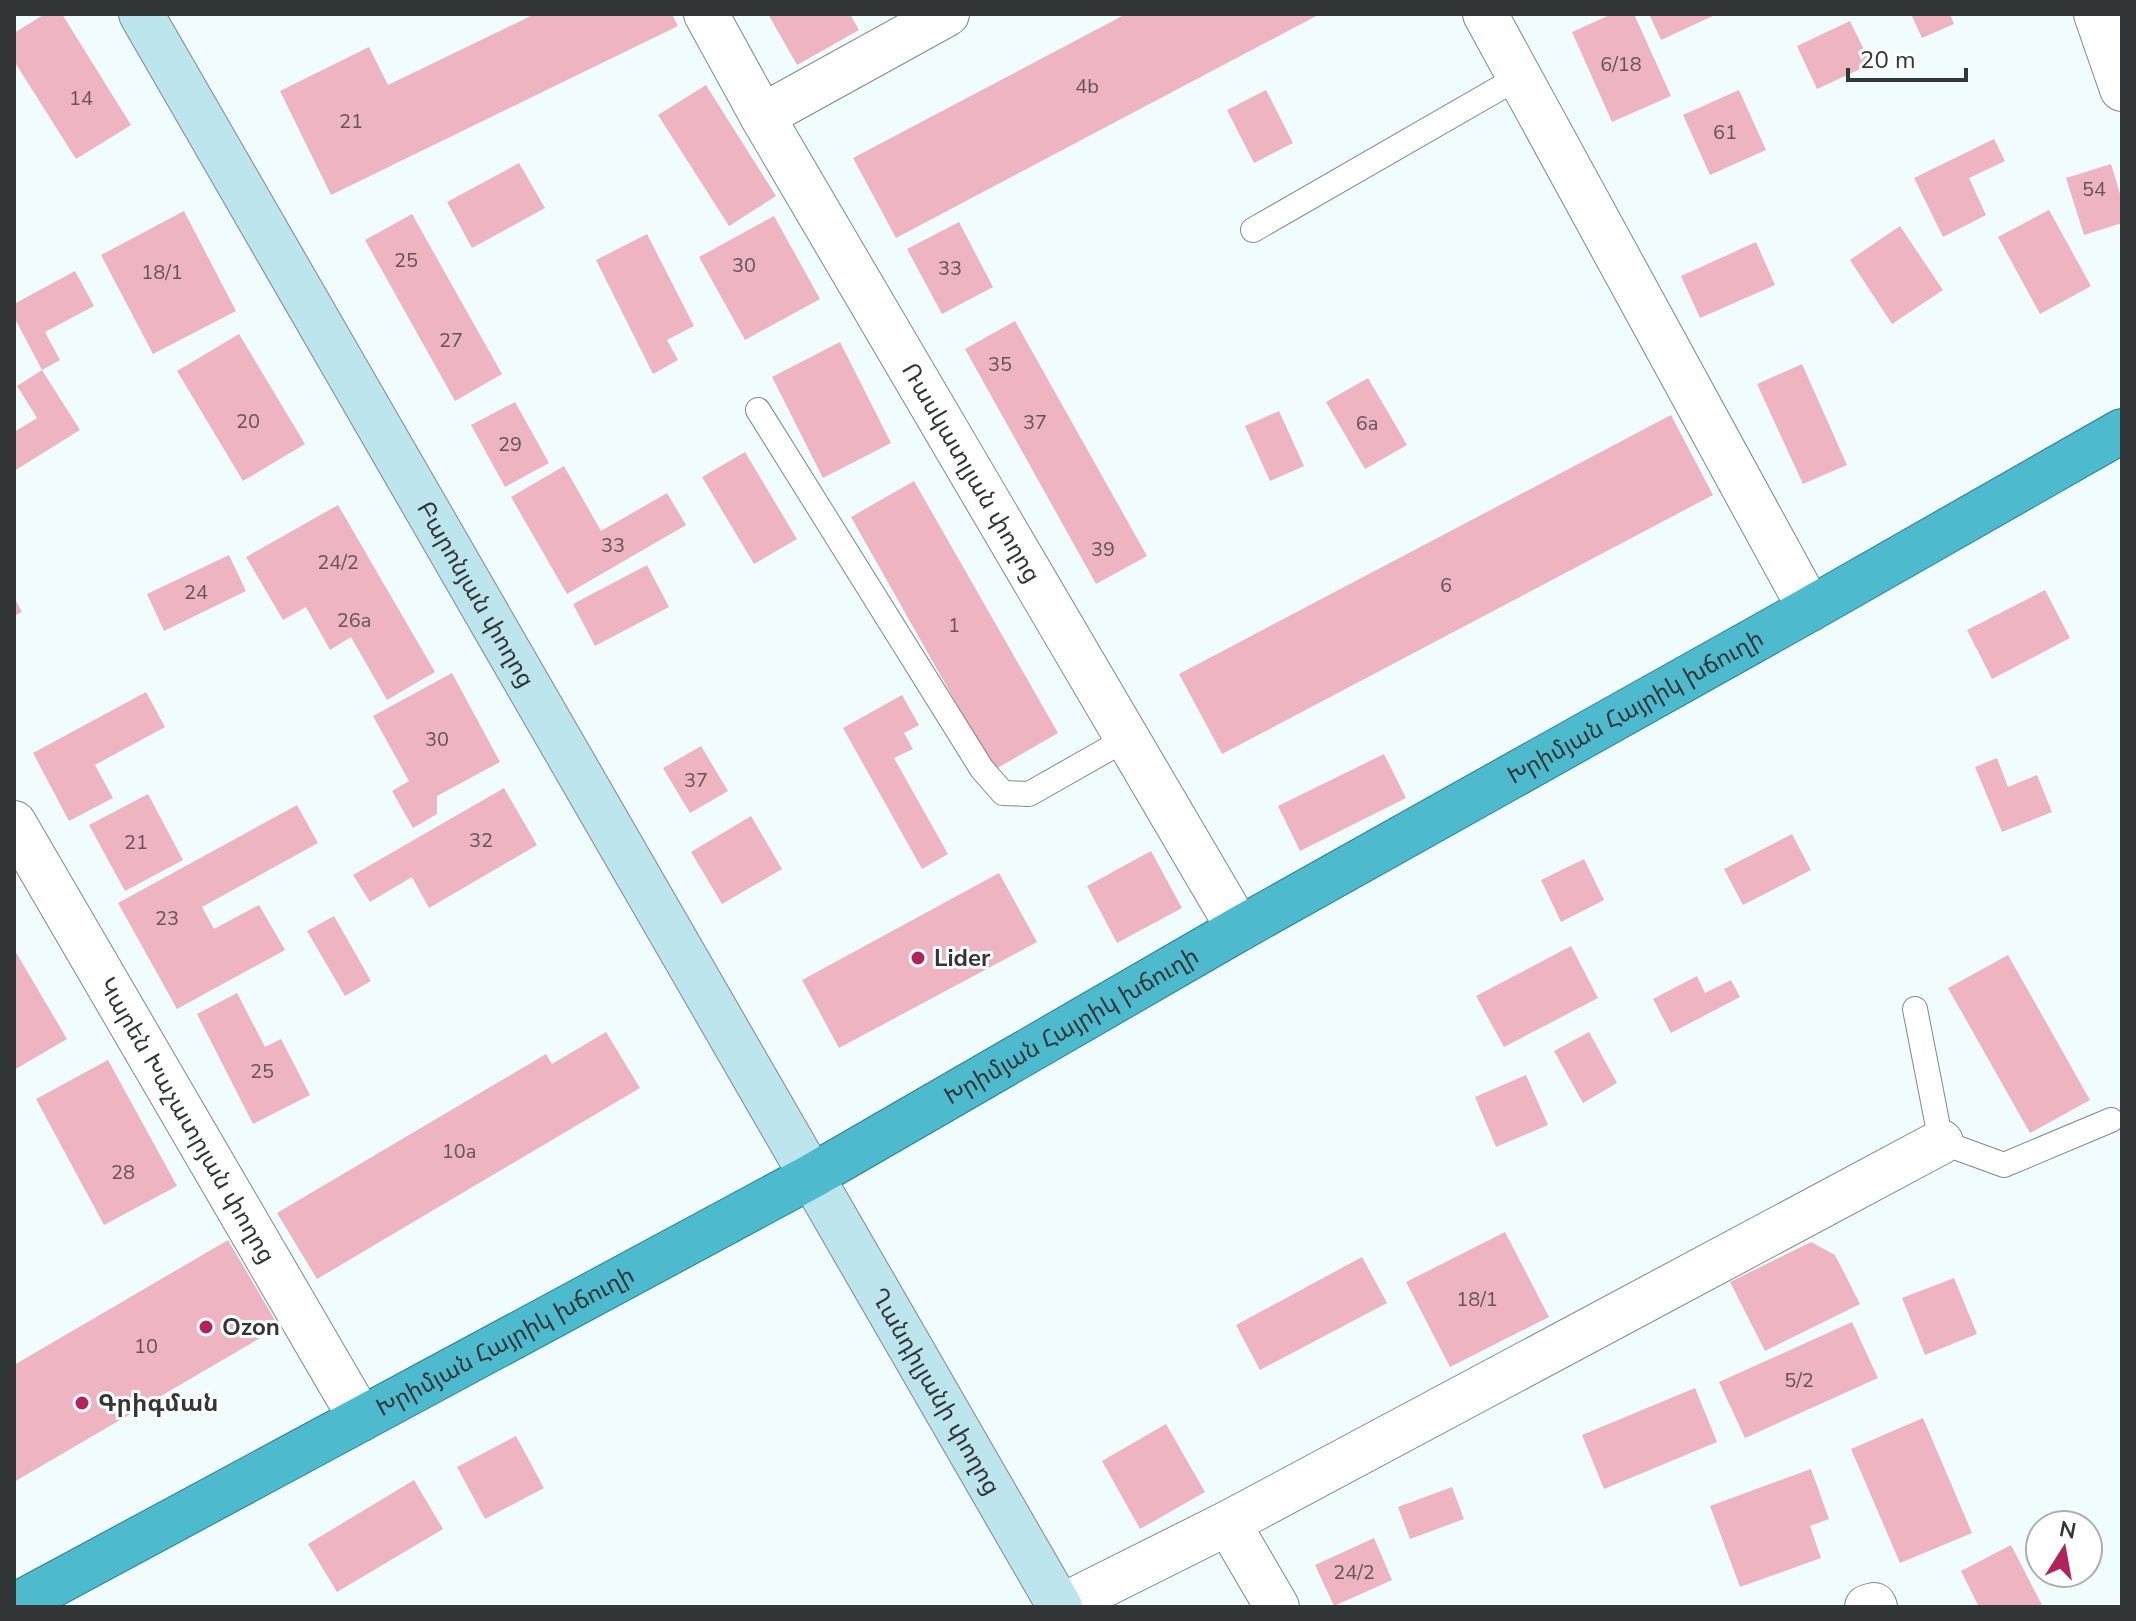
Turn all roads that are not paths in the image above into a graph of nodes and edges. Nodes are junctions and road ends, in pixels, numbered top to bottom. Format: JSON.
{"nodes":[{"id":1,"x":141,"y":14,"type":"edge"},
{"id":2,"x":706,"y":14,"type":"edge"},
{"id":3,"x":947,"y":14,"type":"edge"},
{"id":4,"x":1485,"y":14,"type":"edge"},
{"id":5,"x":2096,"y":14,"type":"edge"},
{"id":6,"x":1519,"y":77,"type":"junction"},
{"id":7,"x":2122,"y":89,"type":"edge"},
{"id":8,"x":762,"y":116,"type":"junction"},
{"id":9,"x":1253,"y":230,"type":"dead end"},
{"id":10,"x":758,"y":410,"type":"dead end"},
{"id":11,"x":2122,"y":431,"type":"edge"},
{"id":12,"x":1810,"y":609,"type":"junction"},
{"id":13,"x":1126,"y":739,"type":"junction"},
{"id":14,"x":14,"y":823,"type":"edge"},
{"id":15,"x":1239,"y":929,"type":"junction"},
{"id":16,"x":1915,"y":1009,"type":"dead end"},
{"id":17,"x":2111,"y":1120,"type":"dead end"},
{"id":18,"x":1941,"y":1142,"type":"junction"},
{"id":19,"x":812,"y":1176,"type":"junction"},
{"id":20,"x":361,"y":1419,"type":"junction"},
{"id":21,"x":1228,"y":1523,"type":"junction"},
{"id":22,"x":14,"y":1606,"type":"edge"},
{"id":23,"x":1060,"y":1607,"type":"edge"},
{"id":24,"x":1277,"y":1607,"type":"edge"},
{"id":25,"x":1867,"y":1607,"type":"edge"},
{"id":26,"x":1875,"y":1607,"type":"edge"}],
"edges":[{"from":1,"to":19,"type":"main road","name":"Բարոնյան փողոց"},
{"from":2,"to":8,"type":"street","name":"Ռասկատլյան փողոց"},
{"from":3,"to":8,"type":"street"},
{"from":4,"to":6,"type":"street"},
{"from":5,"to":7,"type":"street"},
{"from":6,"to":9,"type":"lane"},
{"from":6,"to":12,"type":"street"},
{"from":8,"to":13,"type":"street","name":"Ռասկատլյան փողոց"},
{"from":10,"to":13,"type":"lane"},
{"from":11,"to":12,"type":"highway","name":"Խրիմյան Հայրիկ խճուղի"},
{"from":12,"to":15,"type":"highway","name":"Խրիմյան Հայրիկ խճուղի"},
{"from":13,"to":15,"type":"street","name":"Ռասկատլյան փողոց"},
{"from":14,"to":20,"type":"street","name":"Կարեն Խաչատրյան փողոց"},
{"from":15,"to":19,"type":"highway","name":"Խրիմյան Հայրիկ խճուղի"},
{"from":16,"to":18,"type":"lane"},
{"from":17,"to":18,"type":"lane"},
{"from":18,"to":21,"type":"street"},
{"from":19,"to":20,"type":"highway","name":"Խրիմյան Հայրիկ խճուղի"},
{"from":19,"to":23,"type":"main road","name":"Ղանդիլյանի փողոց"},
{"from":20,"to":22,"type":"highway","name":"Խրիմյան Հայրիկ խճուղի"},
{"from":21,"to":23,"type":"street"},
{"from":21,"to":24,"type":"street"},
{"from":25,"to":26,"type":"street"}]}
